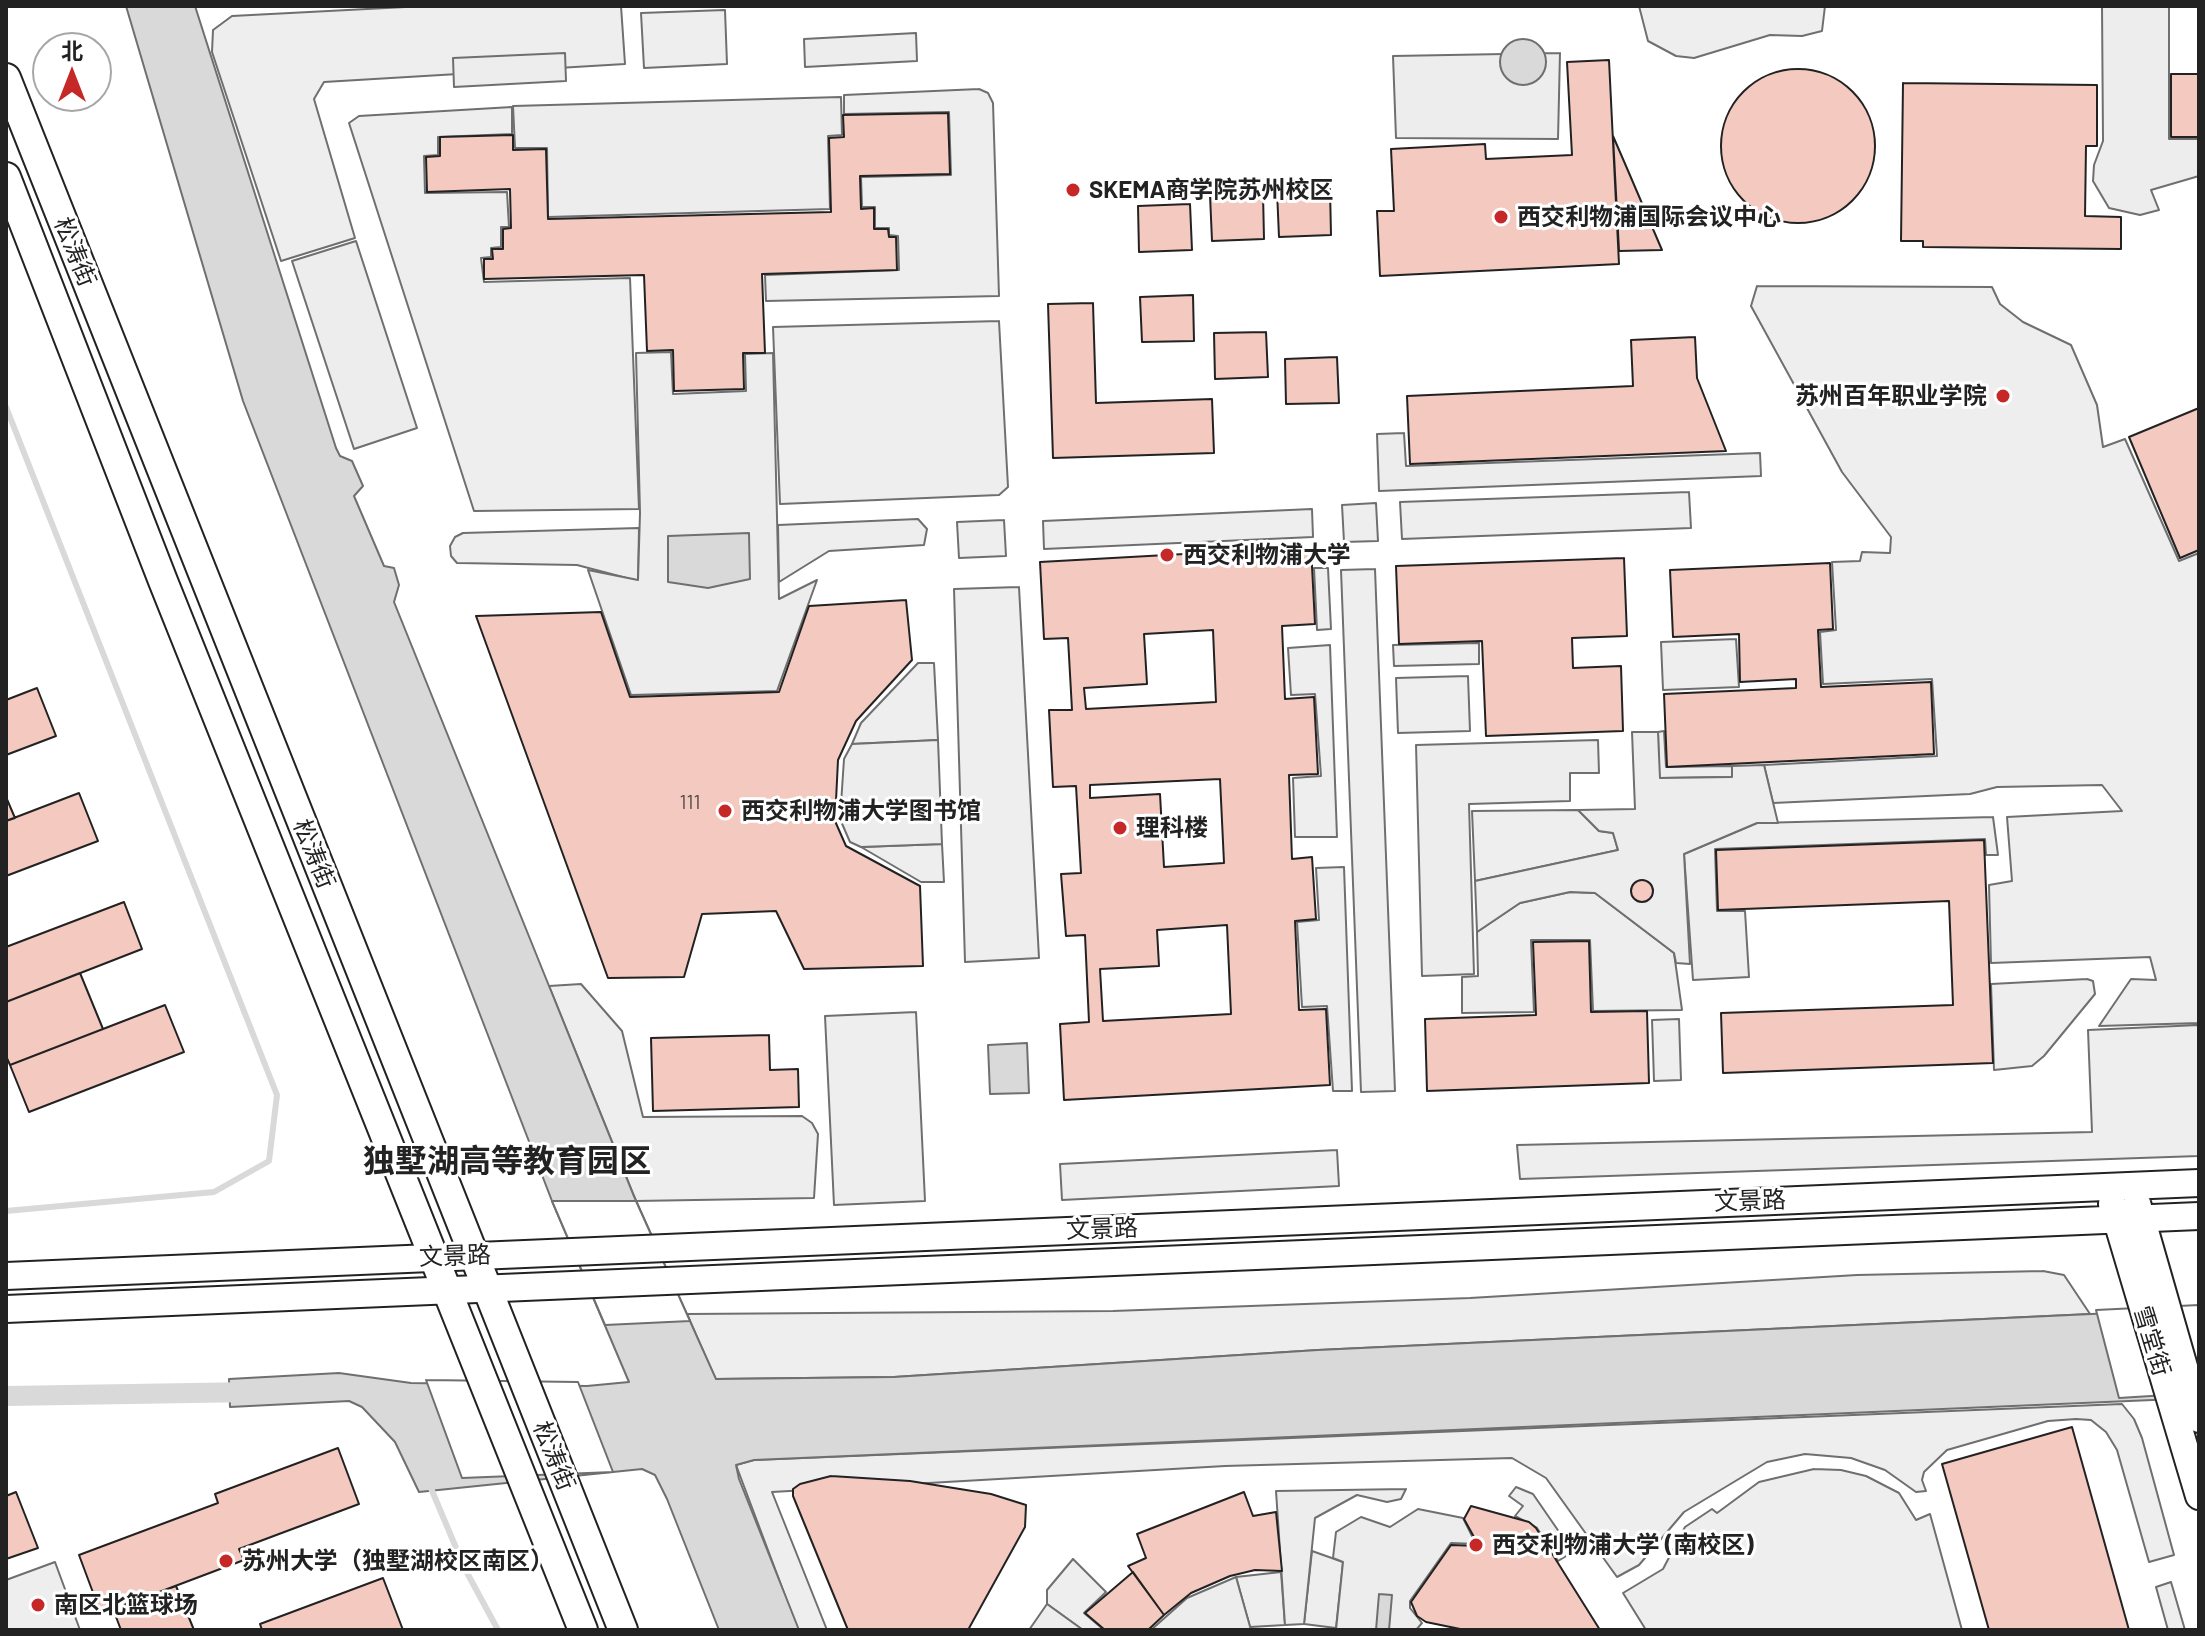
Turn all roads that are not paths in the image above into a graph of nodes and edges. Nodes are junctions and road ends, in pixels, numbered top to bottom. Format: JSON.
{"nodes":[{"id":1,"x":6,"y":78,"type":"edge"},
{"id":2,"x":6,"y":177,"type":"edge"},
{"id":3,"x":2199,"y":1183,"type":"edge"},
{"id":4,"x":2120,"y":1186,"type":"junction"},
{"id":5,"x":2199,"y":1216,"type":"edge"},
{"id":6,"x":2129,"y":1219,"type":"junction"},
{"id":7,"x":474,"y":1255,"type":"junction"},
{"id":8,"x":435,"y":1257,"type":"junction"},
{"id":9,"x":6,"y":1276,"type":"edge"},
{"id":10,"x":487,"y":1287,"type":"junction"},
{"id":11,"x":448,"y":1289,"type":"junction"},
{"id":12,"x":6,"y":1309,"type":"edge"},
{"id":13,"x":2189,"y":1411,"type":"edge"},
{"id":14,"x":2199,"y":1496,"type":"edge"},
{"id":15,"x":583,"y":1630,"type":"edge"},
{"id":16,"x":623,"y":1630,"type":"edge"}],
"edges":[{"from":1,"to":7,"type":"main road","name":"松涛街"},
{"from":2,"to":8,"type":"main road","name":"松涛街"},
{"from":3,"to":4,"type":"main road","name":"文景路"},
{"from":4,"to":6,"type":"main road","name":"雪堂街"},
{"from":4,"to":7,"type":"main road","name":"文景路"},
{"from":5,"to":6,"type":"main road","name":"文景路"},
{"from":6,"to":10,"type":"main road","name":"文景路"},
{"from":6,"to":13,"type":"main road","name":"雪堂街"},
{"from":7,"to":8,"type":"main road","name":"文景路"},
{"from":7,"to":10,"type":"main road","name":"松涛街"},
{"from":8,"to":9,"type":"main road","name":"文景路"},
{"from":8,"to":11,"type":"main road","name":"松涛街"},
{"from":10,"to":11,"type":"main road","name":"文景路"},
{"from":10,"to":16,"type":"main road","name":"松涛街"},
{"from":11,"to":12,"type":"main road","name":"文景路"},
{"from":11,"to":15,"type":"main road","name":"松涛街"},
{"from":13,"to":14,"type":"main road","name":"雪堂街"}]}
